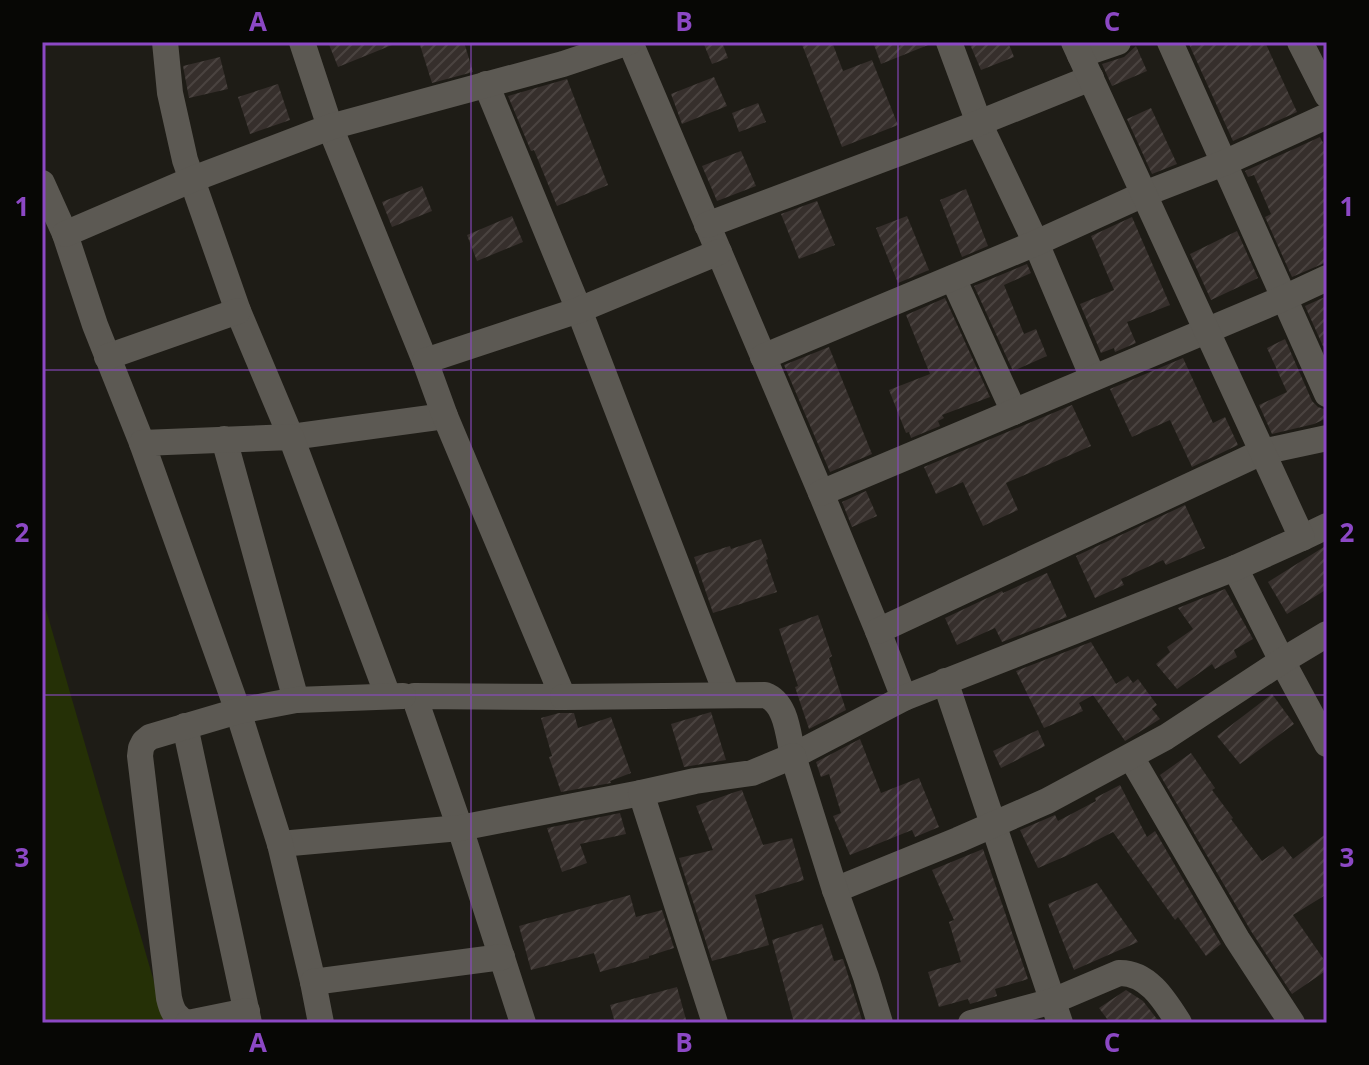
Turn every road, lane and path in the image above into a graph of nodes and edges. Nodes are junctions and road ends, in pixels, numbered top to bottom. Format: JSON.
{"nodes":[{"id":1,"x":165,"y":42,"type":"edge"},
{"id":2,"x":302,"y":42,"type":"edge"},
{"id":3,"x":630,"y":42,"type":"edge"},
{"id":4,"x":949,"y":42,"type":"edge"},
{"id":5,"x":1118,"y":42,"type":"edge"},
{"id":6,"x":1170,"y":42,"type":"edge"},
{"id":7,"x":1300,"y":42,"type":"edge"},
{"id":8,"x":560,"y":53,"type":"edge"},
{"id":9,"x":1082,"y":58,"type":"edge"},
{"id":10,"x":486,"y":84,"type":"junction"},
{"id":11,"x":1327,"y":95,"type":"edge"},
{"id":12,"x":1327,"y":116,"type":"edge"},
{"id":13,"x":979,"y":123,"type":"junction"},
{"id":14,"x":330,"y":127,"type":"junction"},
{"id":15,"x":1224,"y":163,"type":"junction"},
{"id":16,"x":193,"y":179,"type":"junction"},
{"id":17,"x":42,"y":183,"type":"edge"},
{"id":18,"x":1144,"y":194,"type":"junction"},
{"id":19,"x":707,"y":225,"type":"junction"},
{"id":20,"x":65,"y":234,"type":"junction"},
{"id":21,"x":1036,"y":243,"type":"junction"},
{"id":22,"x":719,"y":252,"type":"junction"},
{"id":23,"x":953,"y":278,"type":"junction"},
{"id":24,"x":1327,"y":278,"type":"edge"},
{"id":25,"x":1284,"y":298,"type":"junction"},
{"id":26,"x":579,"y":310,"type":"junction"},
{"id":27,"x":238,"y":311,"type":"junction"},
{"id":28,"x":1207,"y":330,"type":"junction"},
{"id":29,"x":107,"y":357,"type":"junction"},
{"id":30,"x":763,"y":357,"type":"junction"},
{"id":31,"x":425,"y":361,"type":"junction"},
{"id":32,"x":1093,"y":378,"type":"junction"},
{"id":33,"x":1327,"y":394,"type":"edge"},
{"id":34,"x":1014,"y":412,"type":"junction"},
{"id":35,"x":445,"y":416,"type":"junction"},
{"id":36,"x":291,"y":437,"type":"junction"},
{"id":37,"x":1327,"y":438,"type":"edge"},
{"id":38,"x":224,"y":439,"type":"junction"},
{"id":39,"x":142,"y":443,"type":"junction"},
{"id":40,"x":1262,"y":452,"type":"junction"},
{"id":41,"x":821,"y":493,"type":"junction"},
{"id":42,"x":1327,"y":526,"type":"edge"},
{"id":43,"x":1302,"y":538,"type":"junction"},
{"id":44,"x":1235,"y":568,"type":"junction"},
{"id":45,"x":878,"y":631,"type":"junction"},
{"id":46,"x":1327,"y":634,"type":"edge"},
{"id":47,"x":1282,"y":661,"type":"junction"},
{"id":48,"x":945,"y":681,"type":"junction"},
{"id":49,"x":727,"y":695,"type":"junction"},
{"id":50,"x":388,"y":696,"type":"junction"},
{"id":51,"x":414,"y":696,"type":"junction"},
{"id":52,"x":563,"y":697,"type":"junction"},
{"id":53,"x":904,"y":698,"type":"junction"},
{"id":54,"x":296,"y":700,"type":"junction"},
{"id":55,"x":238,"y":711,"type":"junction"},
{"id":56,"x":185,"y":726,"type":"junction"},
{"id":57,"x":1327,"y":744,"type":"edge"},
{"id":58,"x":793,"y":756,"type":"junction"},
{"id":59,"x":1131,"y":757,"type":"junction"},
{"id":60,"x":641,"y":793,"type":"junction"},
{"id":61,"x":993,"y":825,"type":"junction"},
{"id":62,"x":460,"y":828,"type":"junction"},
{"id":63,"x":280,"y":844,"type":"junction"},
{"id":64,"x":835,"y":890,"type":"junction"},
{"id":65,"x":502,"y":957,"type":"junction"},
{"id":66,"x":313,"y":982,"type":"junction"},
{"id":67,"x":1056,"y":1012,"type":"edge"},
{"id":68,"x":248,"y":1017,"type":"edge"},
{"id":69,"x":187,"y":1023,"type":"edge"},
{"id":70,"x":321,"y":1023,"type":"edge"},
{"id":71,"x":523,"y":1023,"type":"edge"},
{"id":72,"x":715,"y":1023,"type":"edge"},
{"id":73,"x":880,"y":1023,"type":"edge"},
{"id":74,"x":971,"y":1023,"type":"edge"},
{"id":75,"x":1179,"y":1023,"type":"edge"},
{"id":76,"x":1292,"y":1023,"type":"edge"}],
"edges":[{"from":1,"to":16,"type":"street"},
{"from":2,"to":14,"type":"street"},
{"from":3,"to":8,"type":"street"},
{"from":3,"to":19,"type":"street"},
{"from":4,"to":13,"type":"street"},
{"from":5,"to":9,"type":"street"},
{"from":6,"to":15,"type":"street"},
{"from":7,"to":11,"type":"street"},
{"from":8,"to":10,"type":"street"},
{"from":9,"to":13,"type":"street"},
{"from":9,"to":18,"type":"street"},
{"from":10,"to":14,"type":"street"},
{"from":10,"to":26,"type":"street"},
{"from":12,"to":15,"type":"street"},
{"from":13,"to":19,"type":"street"},
{"from":13,"to":21,"type":"street"},
{"from":14,"to":16,"type":"street"},
{"from":14,"to":31,"type":"street"},
{"from":15,"to":18,"type":"street"},
{"from":15,"to":25,"type":"street"},
{"from":16,"to":20,"type":"street"},
{"from":16,"to":27,"type":"street"},
{"from":17,"to":20,"type":"street"},
{"from":18,"to":21,"type":"street"},
{"from":18,"to":28,"type":"street"},
{"from":19,"to":22,"type":"street"},
{"from":20,"to":29,"type":"street"},
{"from":21,"to":23,"type":"street"},
{"from":21,"to":32,"type":"street"},
{"from":22,"to":26,"type":"street"},
{"from":22,"to":30,"type":"street"},
{"from":23,"to":30,"type":"street"},
{"from":23,"to":34,"type":"street"},
{"from":24,"to":25,"type":"street"},
{"from":25,"to":28,"type":"street"},
{"from":25,"to":33,"type":"street"},
{"from":26,"to":31,"type":"street"},
{"from":26,"to":49,"type":"street"},
{"from":27,"to":29,"type":"street"},
{"from":27,"to":36,"type":"street"},
{"from":28,"to":32,"type":"street"},
{"from":28,"to":40,"type":"street"},
{"from":29,"to":39,"type":"street"},
{"from":30,"to":41,"type":"street"},
{"from":31,"to":35,"type":"street"},
{"from":32,"to":34,"type":"street"},
{"from":34,"to":41,"type":"street"},
{"from":35,"to":36,"type":"street"},
{"from":35,"to":52,"type":"street"},
{"from":36,"to":38,"type":"street"},
{"from":36,"to":50,"type":"street"},
{"from":37,"to":40,"type":"street"},
{"from":38,"to":39,"type":"street"},
{"from":38,"to":54,"type":"street"},
{"from":39,"to":55,"type":"street"},
{"from":40,"to":43,"type":"street"},
{"from":40,"to":45,"type":"street"},
{"from":41,"to":45,"type":"street"},
{"from":42,"to":43,"type":"street"},
{"from":43,"to":44,"type":"street"},
{"from":44,"to":47,"type":"street"},
{"from":44,"to":48,"type":"street"},
{"from":45,"to":53,"type":"street"},
{"from":46,"to":47,"type":"street"},
{"from":47,"to":57,"type":"street"},
{"from":47,"to":59,"type":"street"},
{"from":48,"to":53,"type":"street"},
{"from":48,"to":61,"type":"street"},
{"from":49,"to":52,"type":"street"},
{"from":49,"to":58,"type":"street"},
{"from":50,"to":51,"type":"street"},
{"from":50,"to":54,"type":"street"},
{"from":51,"to":52,"type":"street"},
{"from":51,"to":62,"type":"street"},
{"from":53,"to":58,"type":"street"},
{"from":54,"to":55,"type":"street"},
{"from":55,"to":56,"type":"street"},
{"from":55,"to":63,"type":"street"},
{"from":56,"to":68,"type":"street"},
{"from":56,"to":69,"type":"street"},
{"from":58,"to":60,"type":"street"},
{"from":58,"to":64,"type":"street"},
{"from":59,"to":61,"type":"street"},
{"from":59,"to":76,"type":"street"},
{"from":60,"to":62,"type":"street"},
{"from":60,"to":72,"type":"street"},
{"from":61,"to":64,"type":"street"},
{"from":61,"to":67,"type":"street"},
{"from":62,"to":63,"type":"street"},
{"from":62,"to":65,"type":"street"},
{"from":63,"to":66,"type":"street"},
{"from":64,"to":73,"type":"street"},
{"from":65,"to":66,"type":"street"},
{"from":65,"to":71,"type":"street"},
{"from":66,"to":70,"type":"street"},
{"from":67,"to":74,"type":"street"},
{"from":67,"to":75,"type":"street"},
{"from":68,"to":69,"type":"street"}]}
